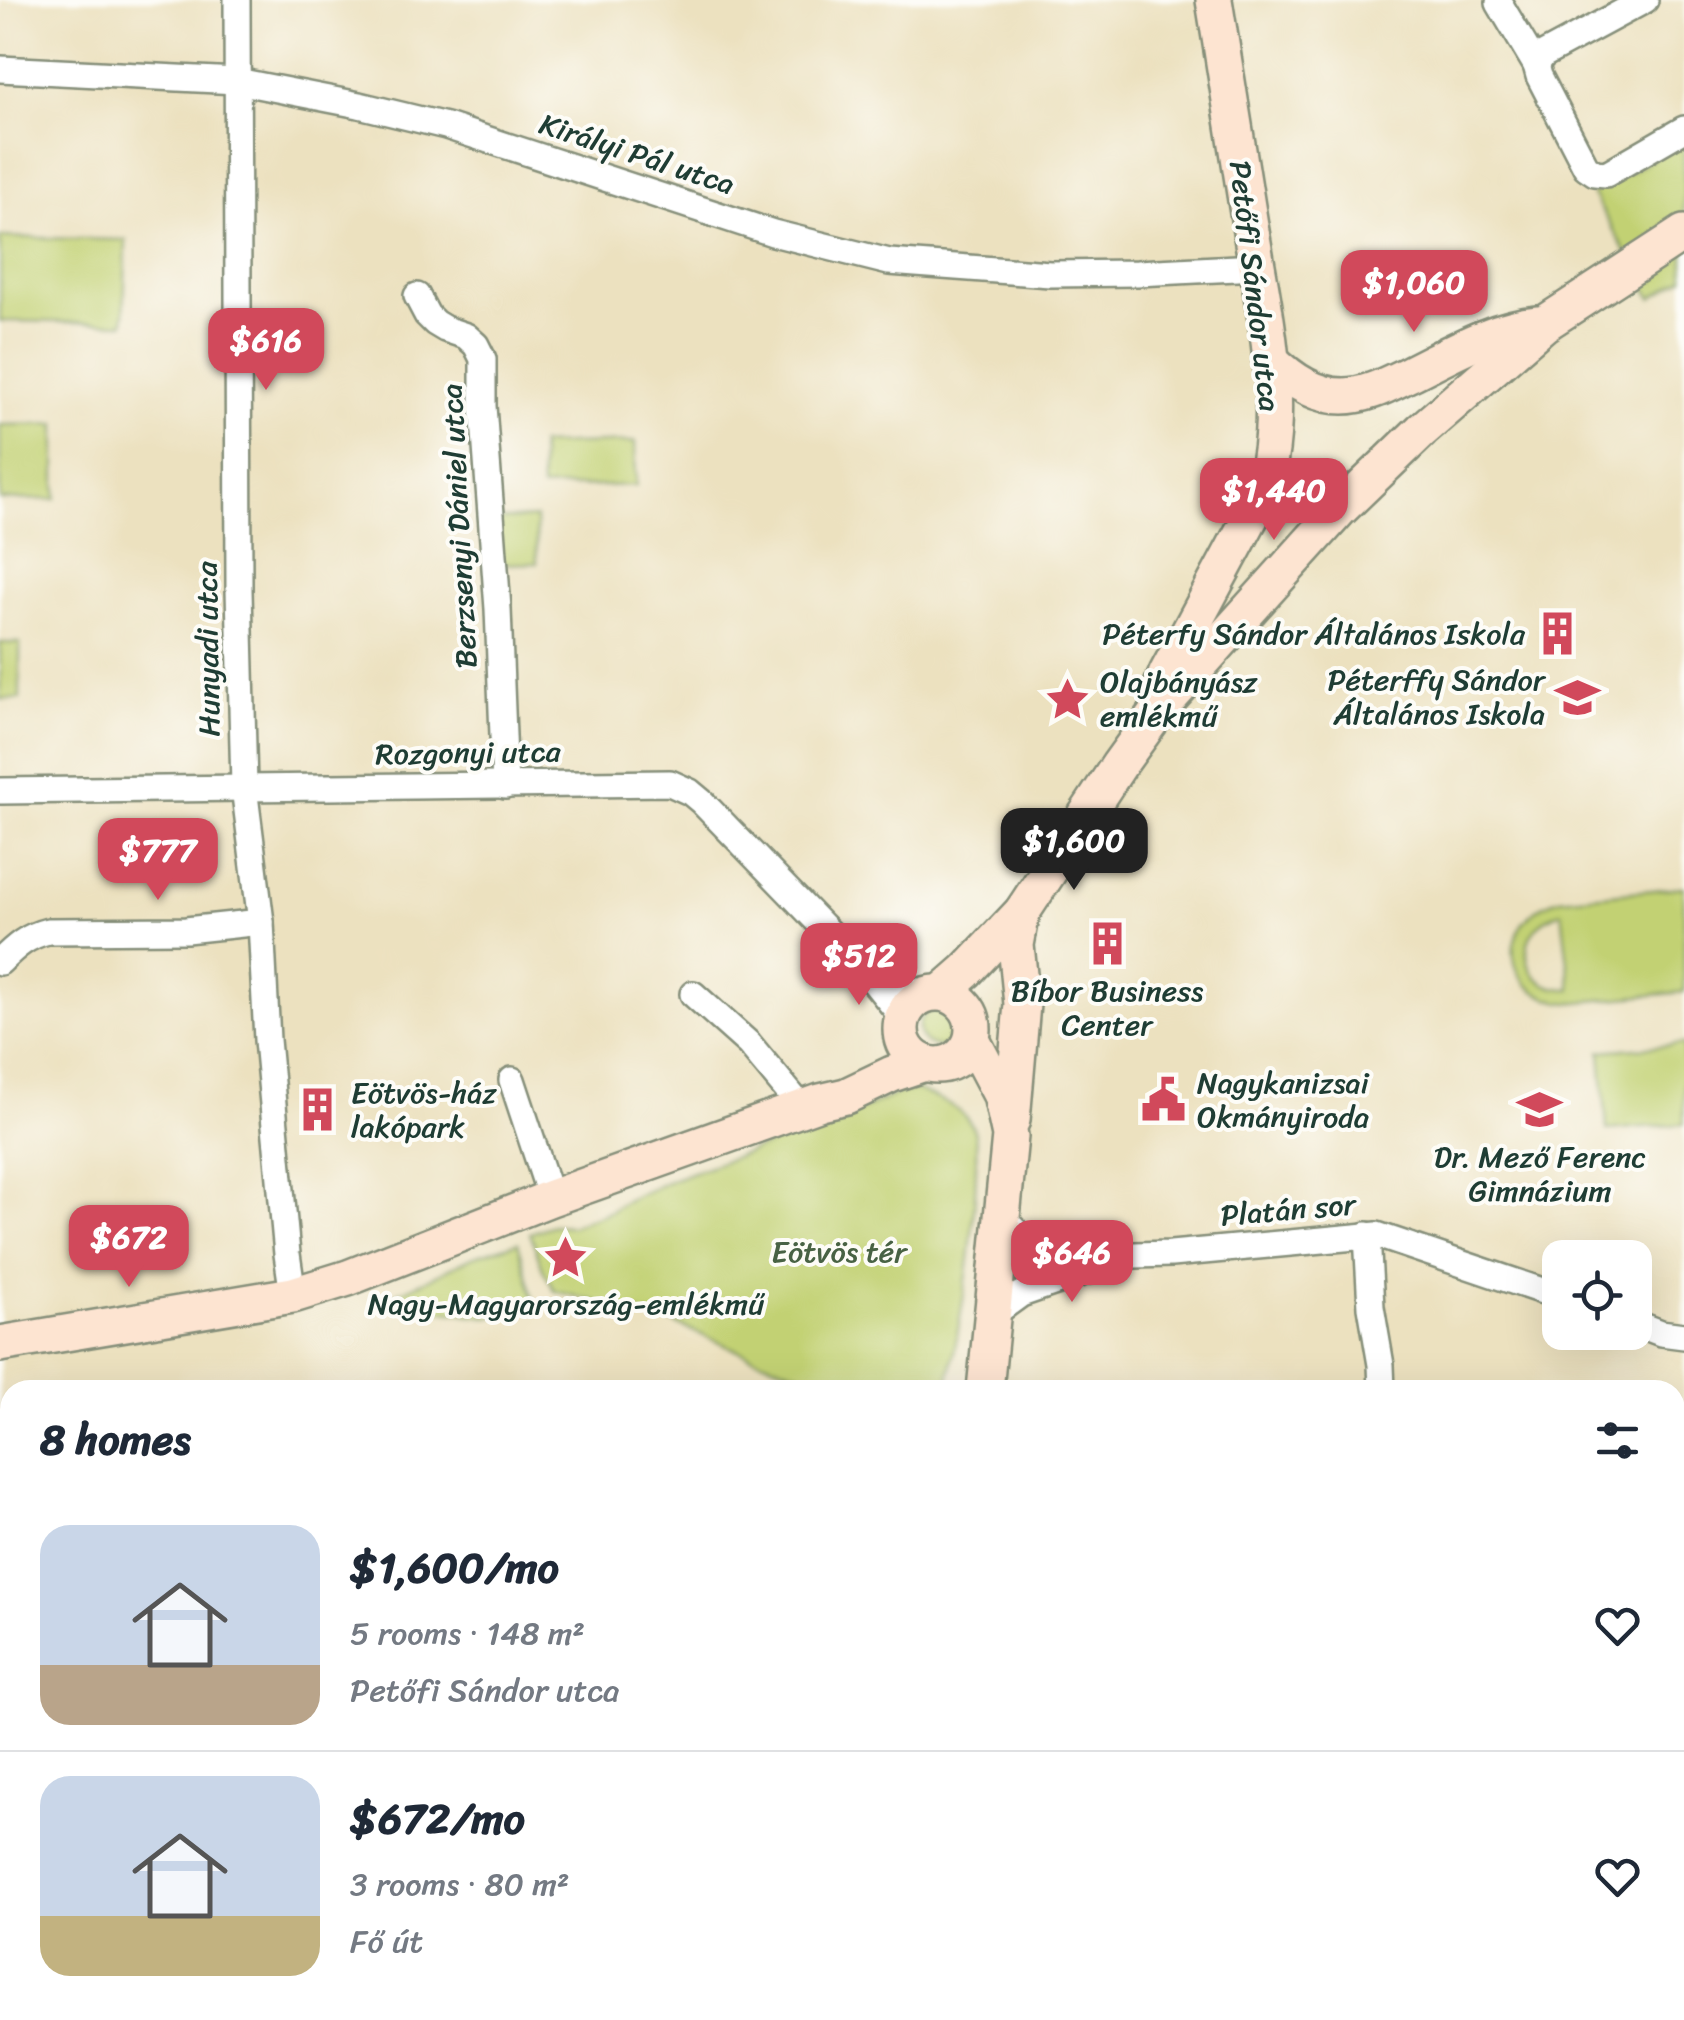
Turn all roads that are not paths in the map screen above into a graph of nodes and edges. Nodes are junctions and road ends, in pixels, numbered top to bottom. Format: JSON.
{"nodes":[{"id":1,"x":237,"y":0,"type":"edge"},
{"id":2,"x":1214,"y":0,"type":"edge"},
{"id":3,"x":1645,"y":0,"type":"edge"},
{"id":4,"x":1499,"y":3,"type":"dead end"},
{"id":5,"x":1536,"y":65,"type":"junction"},
{"id":6,"x":0,"y":68,"type":"edge"},
{"id":7,"x":237,"y":82,"type":"junction"},
{"id":8,"x":1684,"y":130,"type":"edge"},
{"id":9,"x":1684,"y":232,"type":"edge"},
{"id":10,"x":1257,"y":267,"type":"junction"},
{"id":11,"x":417,"y":296,"type":"dead end"},
{"id":12,"x":1544,"y":324,"type":"junction"},
{"id":13,"x":1270,"y":359,"type":"junction"},
{"id":14,"x":1158,"y":710,"type":"junction"},
{"id":15,"x":505,"y":786,"type":"junction"},
{"id":16,"x":244,"y":787,"type":"junction"},
{"id":17,"x":0,"y":791,"type":"edge"},
{"id":18,"x":1018,"y":917,"type":"junction"},
{"id":19,"x":261,"y":922,"type":"junction"},
{"id":20,"x":0,"y":962,"type":"edge"},
{"id":21,"x":862,"y":966,"type":"junction"},
{"id":22,"x":936,"y":992,"type":"junction"},
{"id":23,"x":693,"y":994,"type":"dead end"},
{"id":24,"x":901,"y":1024,"type":"junction"},
{"id":25,"x":972,"y":1030,"type":"junction"},
{"id":26,"x":931,"y":1065,"type":"junction"},
{"id":27,"x":512,"y":1080,"type":"dead end"},
{"id":28,"x":812,"y":1106,"type":"junction"},
{"id":29,"x":1008,"y":1126,"type":"junction"},
{"id":30,"x":551,"y":1198,"type":"junction"},
{"id":31,"x":1002,"y":1218,"type":"junction"},
{"id":32,"x":1367,"y":1235,"type":"junction"},
{"id":33,"x":1132,"y":1256,"type":"junction"},
{"id":34,"x":1542,"y":1291,"type":"edge"},
{"id":35,"x":294,"y":1295,"type":"junction"},
{"id":36,"x":992,"y":1315,"type":"junction"},
{"id":37,"x":1652,"y":1330,"type":"edge"},
{"id":38,"x":1684,"y":1336,"type":"edge"},
{"id":39,"x":0,"y":1344,"type":"edge"},
{"id":40,"x":986,"y":1380,"type":"edge"},
{"id":41,"x":1382,"y":1380,"type":"edge"}],
"edges":[{"from":1,"to":7,"type":"street","name":"Hunyadi utca"},
{"from":2,"to":10,"type":"street","name":"Petőfi Sándor utca"},
{"from":3,"to":5,"type":"street"},
{"from":4,"to":5,"type":"street"},
{"from":5,"to":8,"type":"street"},
{"from":6,"to":7,"type":"street","name":"Királyi Pál utca"},
{"from":7,"to":10,"type":"street","name":"Királyi Pál utca"},
{"from":7,"to":16,"type":"street","name":"Hunyadi utca"},
{"from":9,"to":12,"type":"street"},
{"from":10,"to":13,"type":"street","name":"Petőfi Sándor utca"},
{"from":11,"to":15,"type":"street","name":"Berzsenyi Dániel utca"},
{"from":12,"to":13,"type":"street"},
{"from":12,"to":14,"type":"street"},
{"from":13,"to":14,"type":"street","name":"Petőfi Sándor utca"},
{"from":14,"to":18,"type":"street","name":"Petőfi Sándor utca"},
{"from":15,"to":16,"type":"street","name":"Rozgonyi utca"},
{"from":15,"to":21,"type":"street","name":"Rozgonyi utca"},
{"from":16,"to":17,"type":"street","name":"Rozgonyi utca"},
{"from":16,"to":19,"type":"street","name":"Hunyadi utca"},
{"from":18,"to":22,"type":"street","name":"Petőfi Sándor utca"},
{"from":18,"to":25,"type":"street","name":"Petőfi Sándor utca"},
{"from":18,"to":29,"type":"street"},
{"from":19,"to":20,"type":"street"},
{"from":19,"to":35,"type":"street","name":"Hunyadi utca"},
{"from":21,"to":22,"type":"street","name":"Rozgonyi utca"},
{"from":21,"to":24,"type":"street","name":"Rozgonyi utca"},
{"from":22,"to":24,"type":"street"},
{"from":22,"to":25,"type":"street"},
{"from":23,"to":28,"type":"street"},
{"from":24,"to":26,"type":"street"},
{"from":24,"to":28,"type":"street"},
{"from":25,"to":26,"type":"street"},
{"from":25,"to":29,"type":"street"},
{"from":26,"to":28,"type":"street"},
{"from":26,"to":29,"type":"street"},
{"from":27,"to":30,"type":"street"},
{"from":28,"to":30,"type":"street"},
{"from":29,"to":31,"type":"street"},
{"from":30,"to":35,"type":"street"},
{"from":31,"to":33,"type":"street","name":"Platán sor"},
{"from":31,"to":36,"type":"street"},
{"from":32,"to":33,"type":"street","name":"Platán sor"},
{"from":32,"to":34,"type":"street","name":"Platán sor"},
{"from":32,"to":41,"type":"street"},
{"from":33,"to":36,"type":"street","name":"Platán sor"},
{"from":35,"to":39,"type":"street"},
{"from":36,"to":40,"type":"street"},
{"from":37,"to":38,"type":"street"}]}
